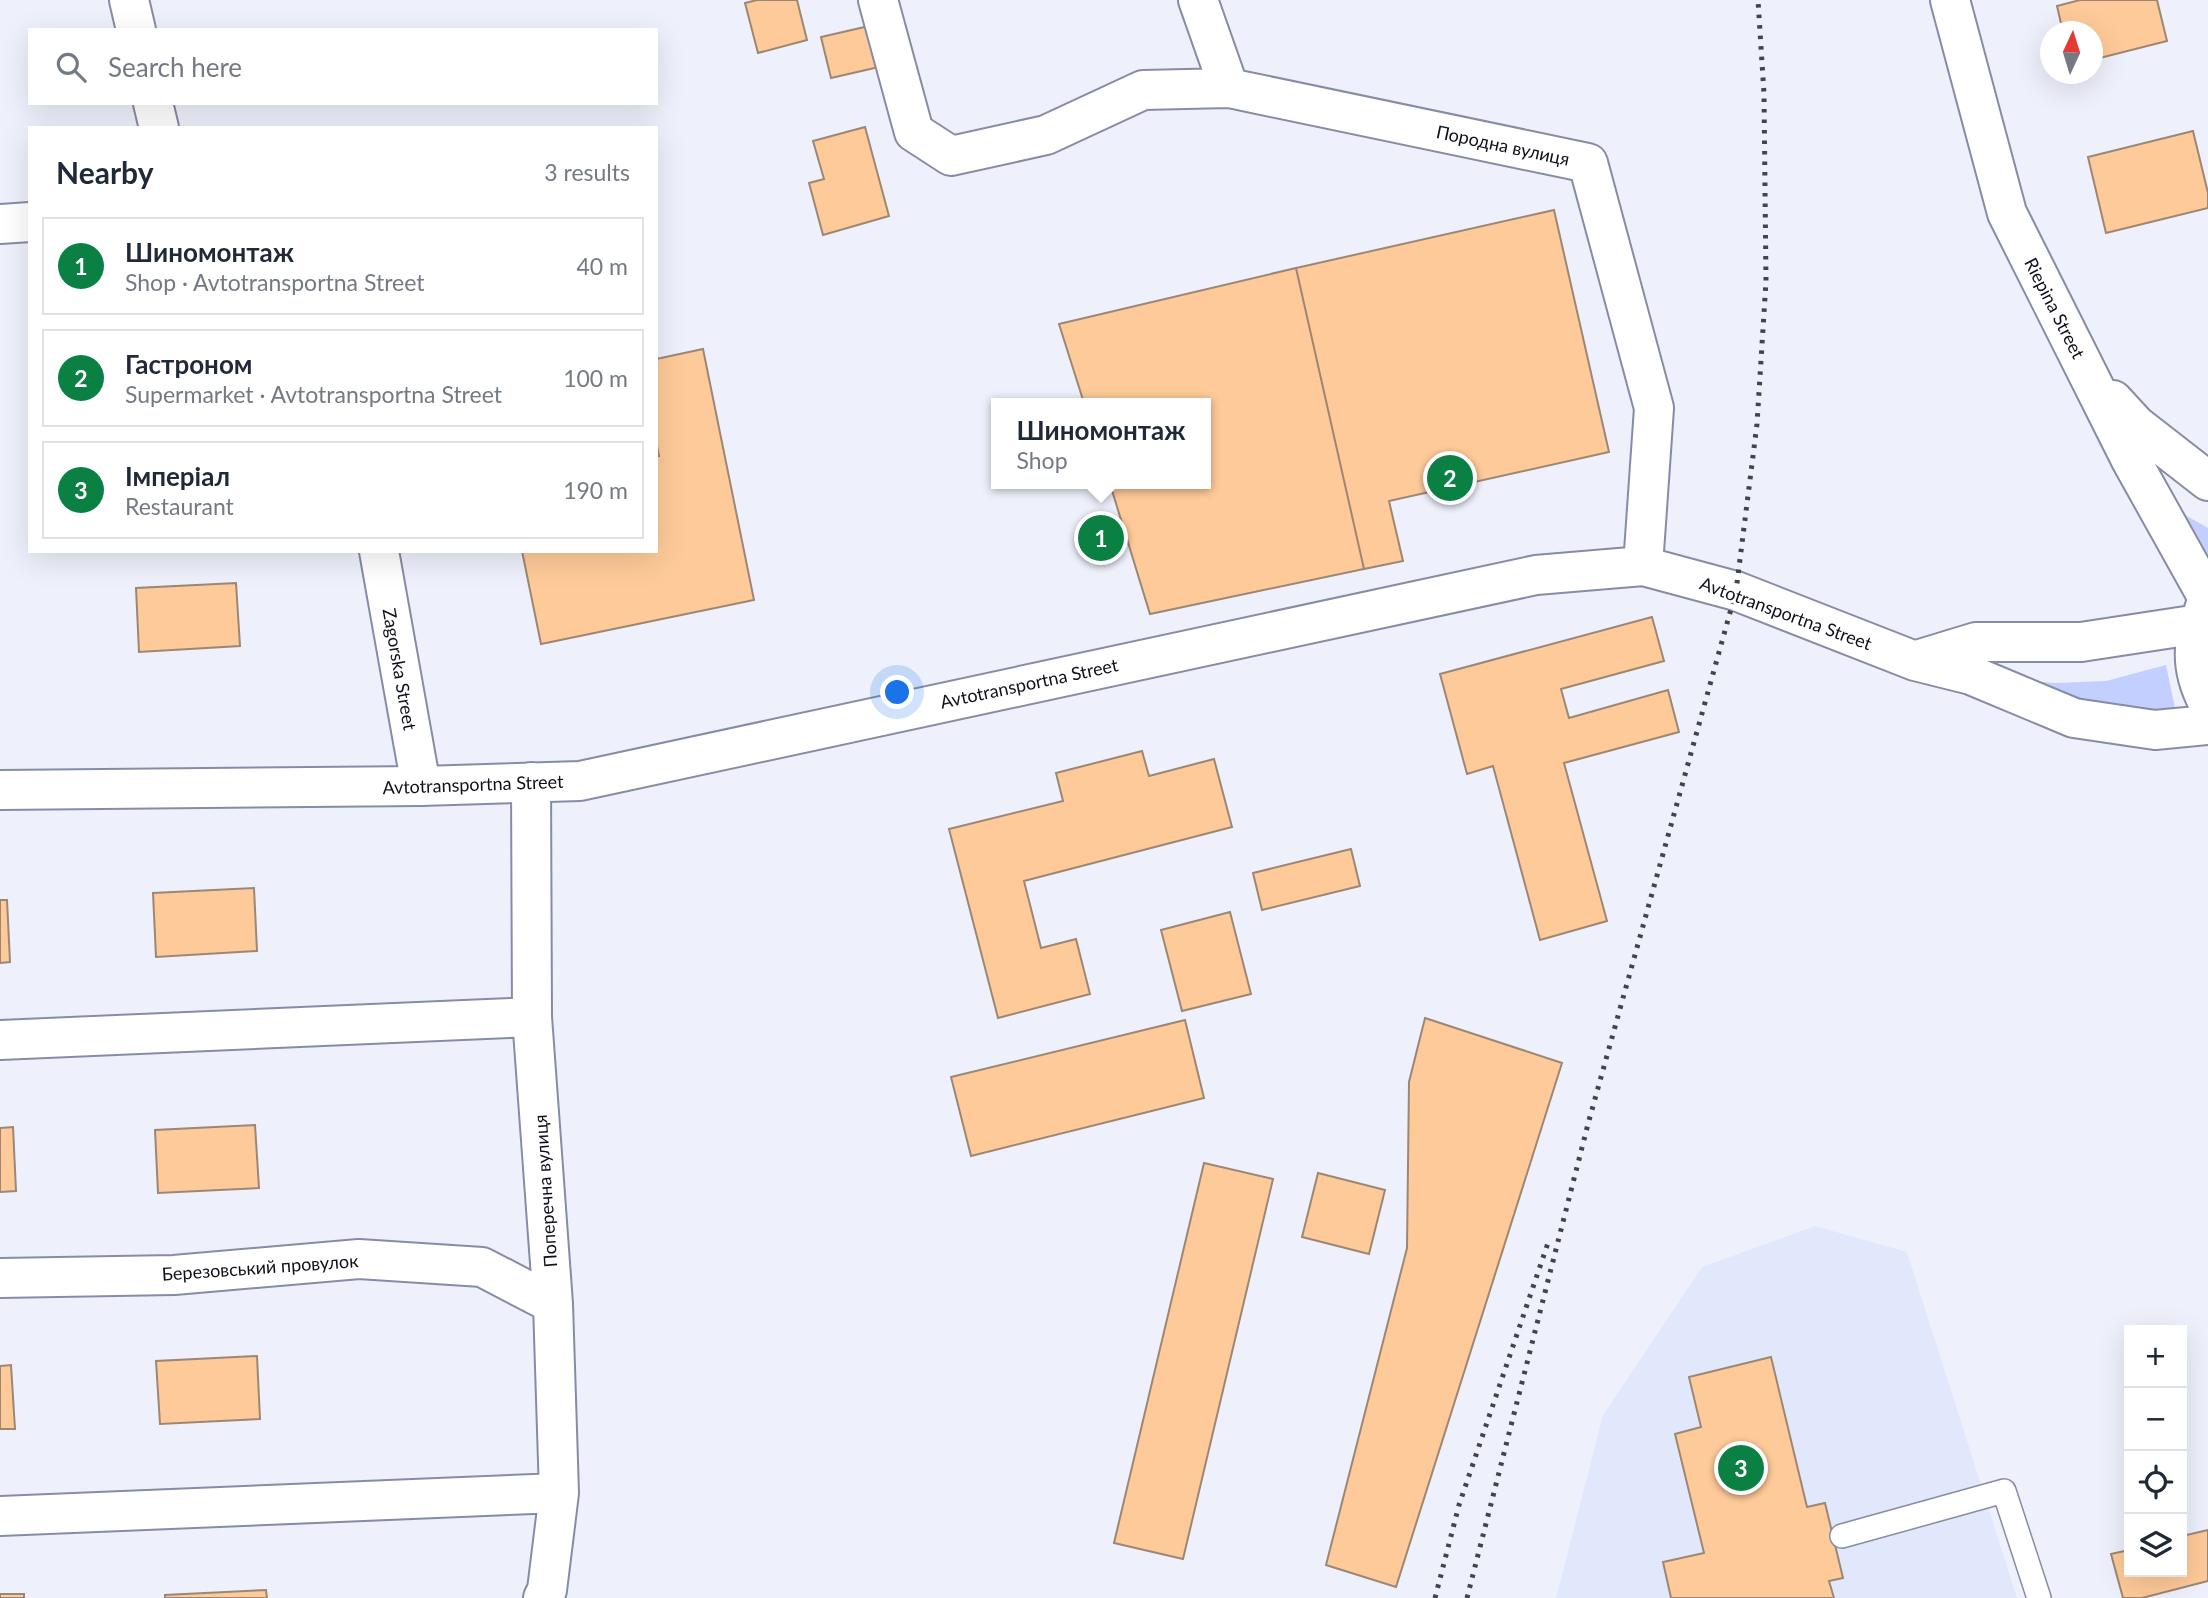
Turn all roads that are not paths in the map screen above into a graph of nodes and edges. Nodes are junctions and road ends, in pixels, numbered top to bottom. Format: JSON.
{"nodes":[{"id":1,"x":129,"y":0,"type":"edge"},
{"id":2,"x":878,"y":0,"type":"edge"},
{"id":3,"x":1198,"y":0,"type":"edge"},
{"id":4,"x":1950,"y":0,"type":"edge"},
{"id":5,"x":136,"y":28,"type":"edge"},
{"id":6,"x":1229,"y":88,"type":"junction"},
{"id":7,"x":153,"y":105,"type":"edge"},
{"id":8,"x":159,"y":126,"type":"edge"},
{"id":9,"x":28,"y":222,"type":"edge"},
{"id":10,"x":0,"y":224,"type":"edge"},
{"id":11,"x":2087,"y":373,"type":"junction"},
{"id":12,"x":2208,"y":481,"type":"edge"},
{"id":13,"x":379,"y":553,"type":"edge"},
{"id":14,"x":1643,"y":566,"type":"junction"},
{"id":15,"x":2205,"y":607,"type":"edge"},
{"id":16,"x":1914,"y":661,"type":"junction"},
{"id":17,"x":2208,"y":703,"type":"edge"},
{"id":18,"x":2208,"y":725,"type":"edge"},
{"id":19,"x":531,"y":782,"type":"junction"},
{"id":20,"x":421,"y":786,"type":"junction"},
{"id":21,"x":0,"y":790,"type":"edge"},
{"id":22,"x":533,"y":1017,"type":"junction"},
{"id":23,"x":0,"y":1040,"type":"edge"},
{"id":24,"x":0,"y":1278,"type":"edge"},
{"id":25,"x":553,"y":1304,"type":"junction"},
{"id":26,"x":559,"y":1493,"type":"junction"},
{"id":27,"x":0,"y":1516,"type":"edge"},
{"id":28,"x":1842,"y":1536,"type":"dead end"},
{"id":29,"x":543,"y":1598,"type":"edge"},
{"id":30,"x":2039,"y":1598,"type":"edge"}],
"edges":[{"from":1,"to":5,"type":"street"},
{"from":2,"to":6,"type":"street"},
{"from":3,"to":6,"type":"street"},
{"from":4,"to":11,"type":"street","name":"Riepina Street"},
{"from":6,"to":14,"type":"street","name":"Породна вулиця"},
{"from":7,"to":8,"type":"street"},
{"from":9,"to":10,"type":"street"},
{"from":11,"to":12,"type":"street"},
{"from":11,"to":15,"type":"street","name":"Riepina Street"},
{"from":13,"to":20,"type":"street","name":"Zagorska Street"},
{"from":14,"to":16,"type":"street","name":"Avtotransportna Street"},
{"from":14,"to":19,"type":"street","name":"Avtotransportna Street"},
{"from":15,"to":16,"type":"street"},
{"from":15,"to":17,"type":"street"},
{"from":16,"to":18,"type":"street","name":"Avtotransportna Street"},
{"from":19,"to":20,"type":"street","name":"Avtotransportna Street"},
{"from":19,"to":22,"type":"street","name":"Поперечна вулиця"},
{"from":20,"to":21,"type":"street","name":"Avtotransportna Street"},
{"from":22,"to":23,"type":"street"},
{"from":22,"to":25,"type":"street","name":"Поперечна вулиця"},
{"from":24,"to":25,"type":"street","name":"Березовський провулок"},
{"from":25,"to":26,"type":"street","name":"Поперечна вулиця"},
{"from":26,"to":27,"type":"street"},
{"from":26,"to":29,"type":"street","name":"Поперечна вулиця"},
{"from":28,"to":30,"type":"lane"}]}
